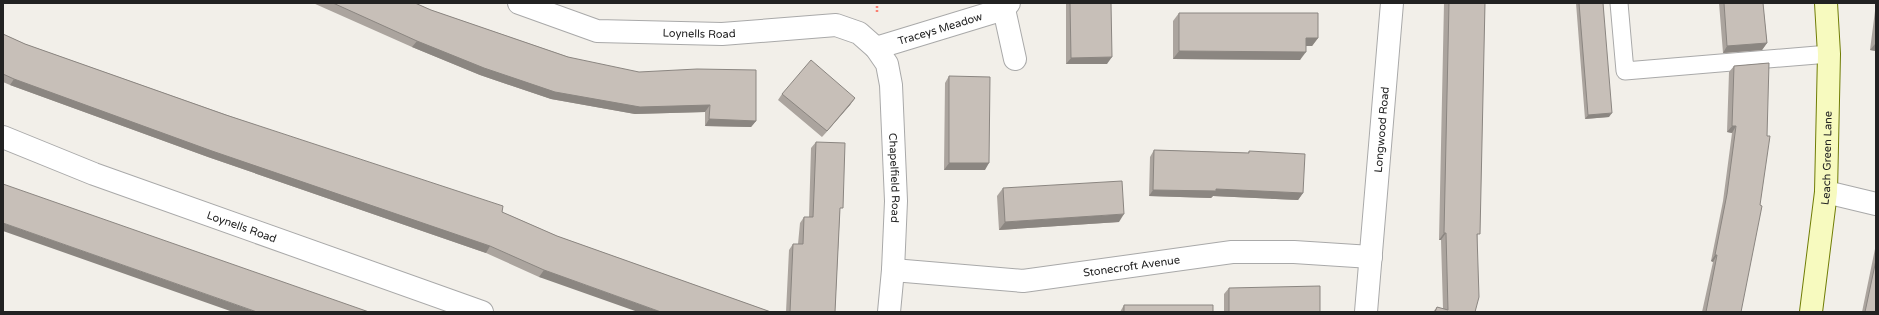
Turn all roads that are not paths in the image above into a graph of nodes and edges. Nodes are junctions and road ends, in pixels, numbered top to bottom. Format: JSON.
{"nodes":[{"id":1,"x":519,"y":3,"type":"edge"},
{"id":2,"x":1392,"y":3,"type":"edge"},
{"id":3,"x":1619,"y":3,"type":"edge"},
{"id":4,"x":1826,"y":3,"type":"edge"},
{"id":5,"x":1006,"y":6,"type":"edge"},
{"id":6,"x":876,"y":48,"type":"junction"},
{"id":7,"x":1830,"y":54,"type":"junction"},
{"id":8,"x":1015,"y":59,"type":"dead end"},
{"id":9,"x":3,"y":137,"type":"edge"},
{"id":10,"x":1826,"y":192,"type":"junction"},
{"id":11,"x":1876,"y":204,"type":"edge"},
{"id":12,"x":1371,"y":257,"type":"junction"},
{"id":13,"x":893,"y":270,"type":"junction"},
{"id":14,"x":482,"y":312,"type":"edge"},
{"id":15,"x":889,"y":312,"type":"edge"},
{"id":16,"x":1366,"y":312,"type":"edge"},
{"id":17,"x":1810,"y":312,"type":"edge"}],
"edges":[{"from":1,"to":6,"type":"street","name":"Loynells Road"},
{"from":2,"to":12,"type":"street","name":"Longwood Road"},
{"from":3,"to":7,"type":"lane"},
{"from":4,"to":7,"type":"street","name":"Leach Green Lane"},
{"from":5,"to":6,"type":"street","name":"Traceys Meadow"},
{"from":5,"to":8,"type":"street","name":"Traceys Meadow"},
{"from":6,"to":13,"type":"street","name":"Chapelfield Road"},
{"from":7,"to":10,"type":"street","name":"Leach Green Lane"},
{"from":9,"to":14,"type":"street","name":"Loynells Road"},
{"from":10,"to":11,"type":"street"},
{"from":10,"to":17,"type":"street","name":"Leach Green Lane"},
{"from":12,"to":13,"type":"street","name":"Stonecroft Avenue"},
{"from":12,"to":16,"type":"street","name":"Longwood Road"},
{"from":13,"to":15,"type":"street","name":"Chapelfield Road"}]}
